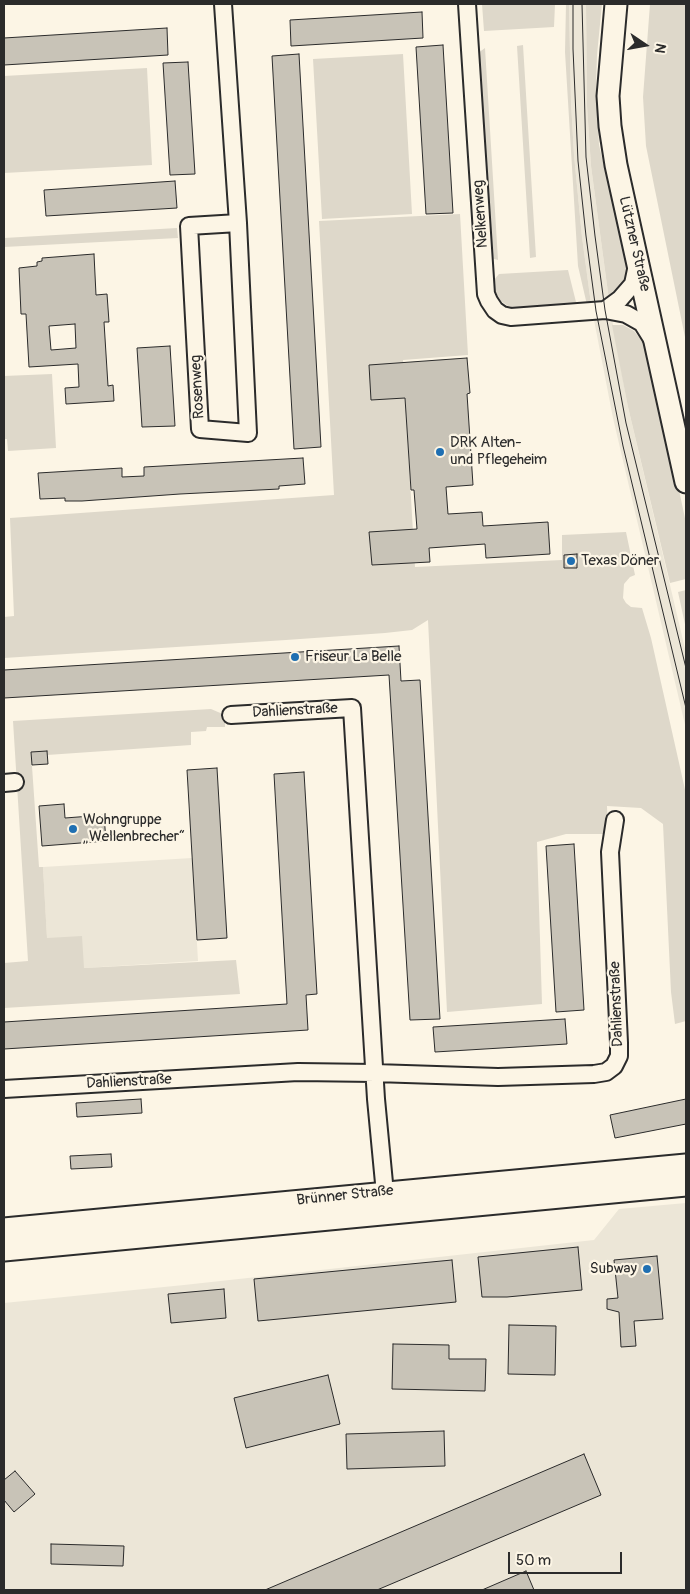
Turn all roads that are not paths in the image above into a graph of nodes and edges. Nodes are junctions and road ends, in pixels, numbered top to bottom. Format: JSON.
{"nodes":[{"id":1,"x":223,"y":4,"type":"edge"},
{"id":2,"x":468,"y":4,"type":"edge"},
{"id":3,"x":616,"y":4,"type":"edge"},
{"id":4,"x":238,"y":224,"type":"junction"},
{"id":5,"x":638,"y":259,"type":"junction"},
{"id":6,"x":605,"y":310,"type":"junction"},
{"id":7,"x":658,"y":348,"type":"junction"},
{"id":8,"x":686,"y":482,"type":"edge"},
{"id":9,"x":231,"y":715,"type":"dead end"},
{"id":10,"x":615,"y":820,"type":"dead end"},
{"id":11,"x":375,"y":1073,"type":"junction"},
{"id":12,"x":4,"y":1089,"type":"edge"},
{"id":13,"x":686,"y":1164,"type":"edge"},
{"id":14,"x":686,"y":1185,"type":"edge"},
{"id":15,"x":386,"y":1203,"type":"junction"},
{"id":16,"x":4,"y":1229,"type":"edge"},
{"id":17,"x":4,"y":1250,"type":"edge"}],
"edges":[{"from":1,"to":4,"type":"street","name":"Rosenweg"},
{"from":2,"to":6,"type":"street","name":"Nelkenweg"},
{"from":3,"to":5,"type":"main road","name":"Lützner Straße"},
{"from":4,"to":4,"type":"street","name":"Rosenweg"},
{"from":5,"to":6,"type":"street"},
{"from":5,"to":7,"type":"main road","name":"Lützner Straße"},
{"from":6,"to":7,"type":"street","name":"Nelkenweg"},
{"from":7,"to":8,"type":"main road","name":"Lützner Straße"},
{"from":9,"to":11,"type":"street","name":"Dahlienstraße"},
{"from":10,"to":11,"type":"street","name":"Dahlienstraße"},
{"from":11,"to":12,"type":"street","name":"Dahlienstraße"},
{"from":11,"to":15,"type":"street","name":"Dahlienstraße"},
{"from":13,"to":15,"type":"main road","name":"Brünner Straße"},
{"from":14,"to":15,"type":"main road","name":"Brünner Straße"},
{"from":15,"to":16,"type":"main road","name":"Brünner Straße"},
{"from":15,"to":17,"type":"main road","name":"Brünner Straße"}]}
